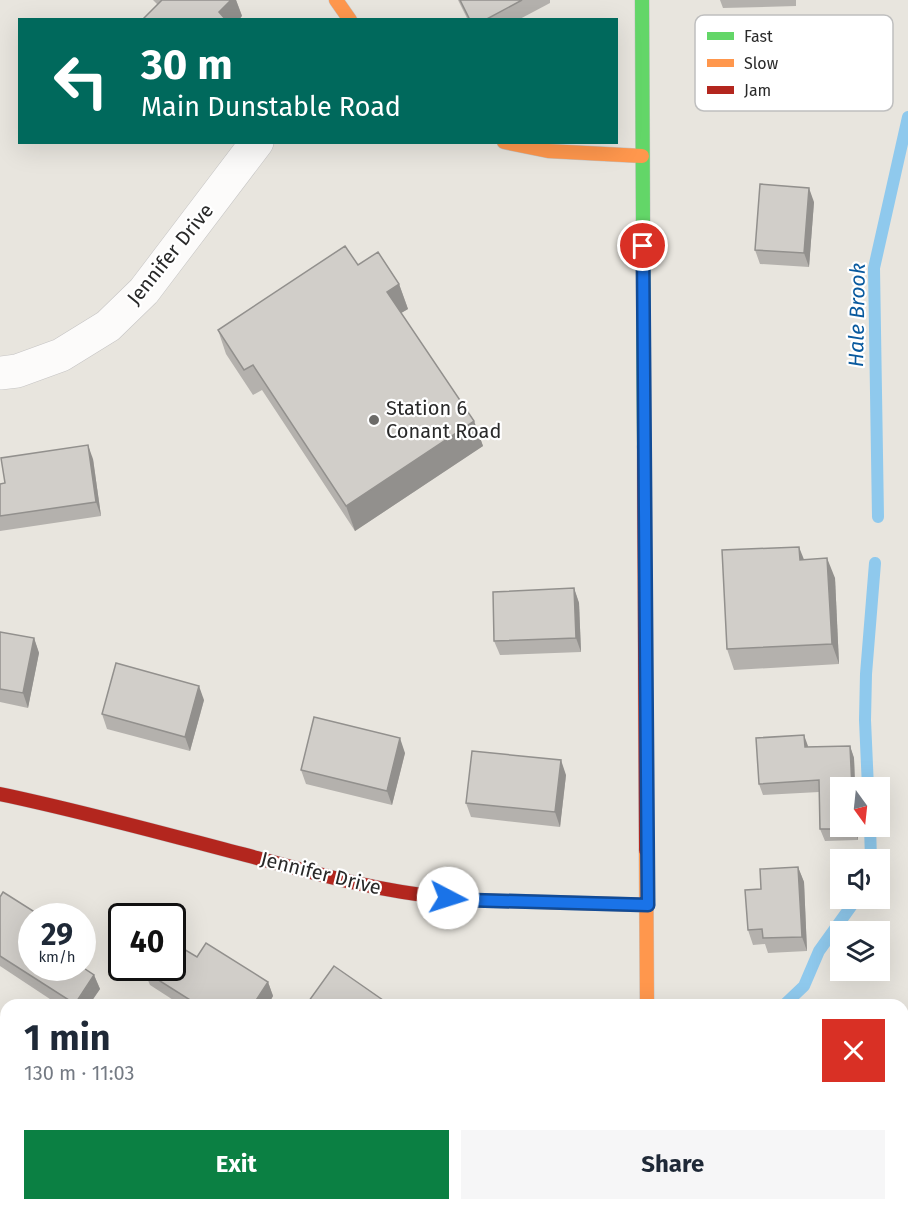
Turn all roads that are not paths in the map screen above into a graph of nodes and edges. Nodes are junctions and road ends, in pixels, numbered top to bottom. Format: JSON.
{"nodes":[{"id":1,"x":336,"y":0,"type":"edge"},
{"id":2,"x":642,"y":0,"type":"edge"},
{"id":3,"x":349,"y":18,"type":"edge"},
{"id":4,"x":255,"y":144,"type":"edge"},
{"id":5,"x":514,"y":144,"type":"edge"},
{"id":6,"x":642,"y":156,"type":"junction"},
{"id":7,"x":0,"y":373,"type":"edge"},
{"id":8,"x":0,"y":794,"type":"edge"},
{"id":9,"x":648,"y":905,"type":"junction"},
{"id":10,"x":647,"y":999,"type":"edge"}],
"edges":[{"from":1,"to":3,"type":"main road"},
{"from":2,"to":6,"type":"main road"},
{"from":4,"to":7,"type":"street","name":"Jennifer Drive"},
{"from":5,"to":6,"type":"main road"},
{"from":6,"to":9,"type":"main road"},
{"from":8,"to":9,"type":"main road","name":"Jennifer Drive"},
{"from":9,"to":10,"type":"main road"}]}
